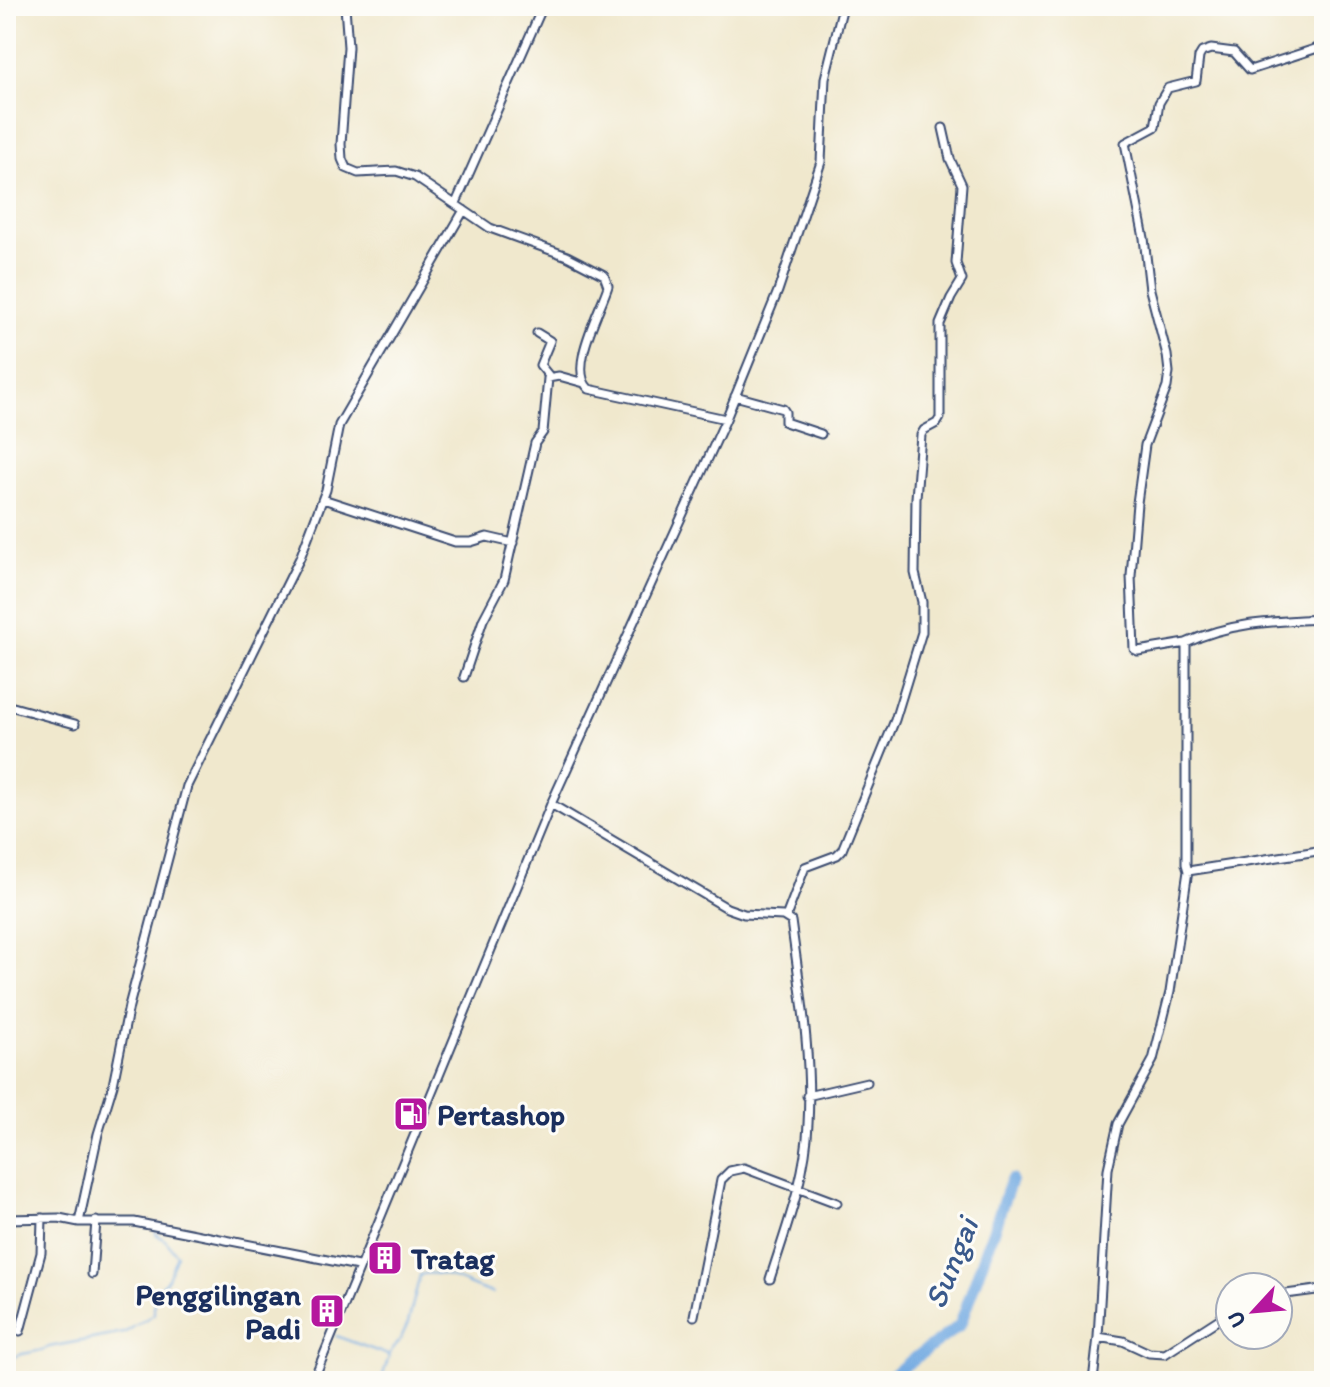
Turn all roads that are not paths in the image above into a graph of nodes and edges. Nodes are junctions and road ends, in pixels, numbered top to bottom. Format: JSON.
{"nodes":[{"id":1,"x":345,"y":6,"type":"edge"},
{"id":2,"x":543,"y":6,"type":"edge"},
{"id":3,"x":843,"y":6,"type":"edge"},
{"id":4,"x":1324,"y":46,"type":"edge"},
{"id":5,"x":943,"y":128,"type":"dead end"},
{"id":6,"x":456,"y":203,"type":"junction"},
{"id":7,"x":464,"y":210,"type":"junction"},
{"id":8,"x":537,"y":333,"type":"dead end"},
{"id":9,"x":549,"y":376,"type":"junction"},
{"id":10,"x":584,"y":383,"type":"junction"},
{"id":11,"x":735,"y":396,"type":"junction"},
{"id":12,"x":726,"y":419,"type":"junction"},
{"id":13,"x":821,"y":434,"type":"dead end"},
{"id":14,"x":323,"y":499,"type":"junction"},
{"id":15,"x":513,"y":543,"type":"junction"},
{"id":16,"x":1324,"y":619,"type":"edge"},
{"id":17,"x":1186,"y":643,"type":"junction"},
{"id":18,"x":464,"y":677,"type":"dead end"},
{"id":19,"x":6,"y":705,"type":"edge"},
{"id":20,"x":75,"y":724,"type":"dead end"},
{"id":21,"x":551,"y":804,"type":"junction"},
{"id":22,"x":1324,"y":850,"type":"edge"},
{"id":23,"x":1188,"y":871,"type":"junction"},
{"id":24,"x":786,"y":917,"type":"junction"},
{"id":25,"x":867,"y":1082,"type":"dead end"},
{"id":26,"x":807,"y":1096,"type":"junction"},
{"id":27,"x":799,"y":1187,"type":"junction"},
{"id":28,"x":837,"y":1203,"type":"dead end"},
{"id":29,"x":42,"y":1218,"type":"junction"},
{"id":30,"x":6,"y":1219,"type":"edge"},
{"id":31,"x":96,"y":1221,"type":"junction"},
{"id":32,"x":79,"y":1222,"type":"junction"},
{"id":33,"x":358,"y":1266,"type":"junction"},
{"id":34,"x":92,"y":1274,"type":"dead end"},
{"id":35,"x":770,"y":1279,"type":"dead end"},
{"id":36,"x":1324,"y":1289,"type":"edge"},
{"id":37,"x":1294,"y":1293,"type":"edge"},
{"id":38,"x":694,"y":1316,"type":"dead end"},
{"id":39,"x":1214,"y":1322,"type":"edge"},
{"id":40,"x":20,"y":1331,"type":"dead end"},
{"id":41,"x":1098,"y":1337,"type":"junction"},
{"id":42,"x":313,"y":1381,"type":"edge"},
{"id":43,"x":1093,"y":1381,"type":"edge"}],
"edges":[{"from":1,"to":6,"type":"street"},
{"from":2,"to":6,"type":"street"},
{"from":3,"to":11,"type":"street"},
{"from":4,"to":17,"type":"street"},
{"from":5,"to":24,"type":"street"},
{"from":6,"to":7,"type":"street"},
{"from":7,"to":10,"type":"street"},
{"from":7,"to":14,"type":"street"},
{"from":8,"to":9,"type":"street"},
{"from":9,"to":10,"type":"street"},
{"from":9,"to":15,"type":"street"},
{"from":10,"to":12,"type":"street"},
{"from":11,"to":12,"type":"street"},
{"from":11,"to":13,"type":"street"},
{"from":12,"to":21,"type":"street"},
{"from":14,"to":15,"type":"street"},
{"from":14,"to":32,"type":"street"},
{"from":15,"to":18,"type":"street"},
{"from":16,"to":17,"type":"street"},
{"from":17,"to":23,"type":"street"},
{"from":19,"to":20,"type":"street"},
{"from":21,"to":24,"type":"street"},
{"from":21,"to":33,"type":"street"},
{"from":22,"to":23,"type":"street"},
{"from":23,"to":41,"type":"street"},
{"from":24,"to":26,"type":"street"},
{"from":25,"to":26,"type":"street"},
{"from":26,"to":27,"type":"street"},
{"from":27,"to":28,"type":"street"},
{"from":27,"to":35,"type":"street"},
{"from":27,"to":38,"type":"street"},
{"from":29,"to":30,"type":"street"},
{"from":29,"to":32,"type":"street"},
{"from":29,"to":40,"type":"street"},
{"from":31,"to":32,"type":"street"},
{"from":31,"to":33,"type":"street"},
{"from":31,"to":34,"type":"street"},
{"from":33,"to":42,"type":"street"},
{"from":36,"to":37,"type":"street"},
{"from":39,"to":41,"type":"street"},
{"from":41,"to":43,"type":"street"}]}
